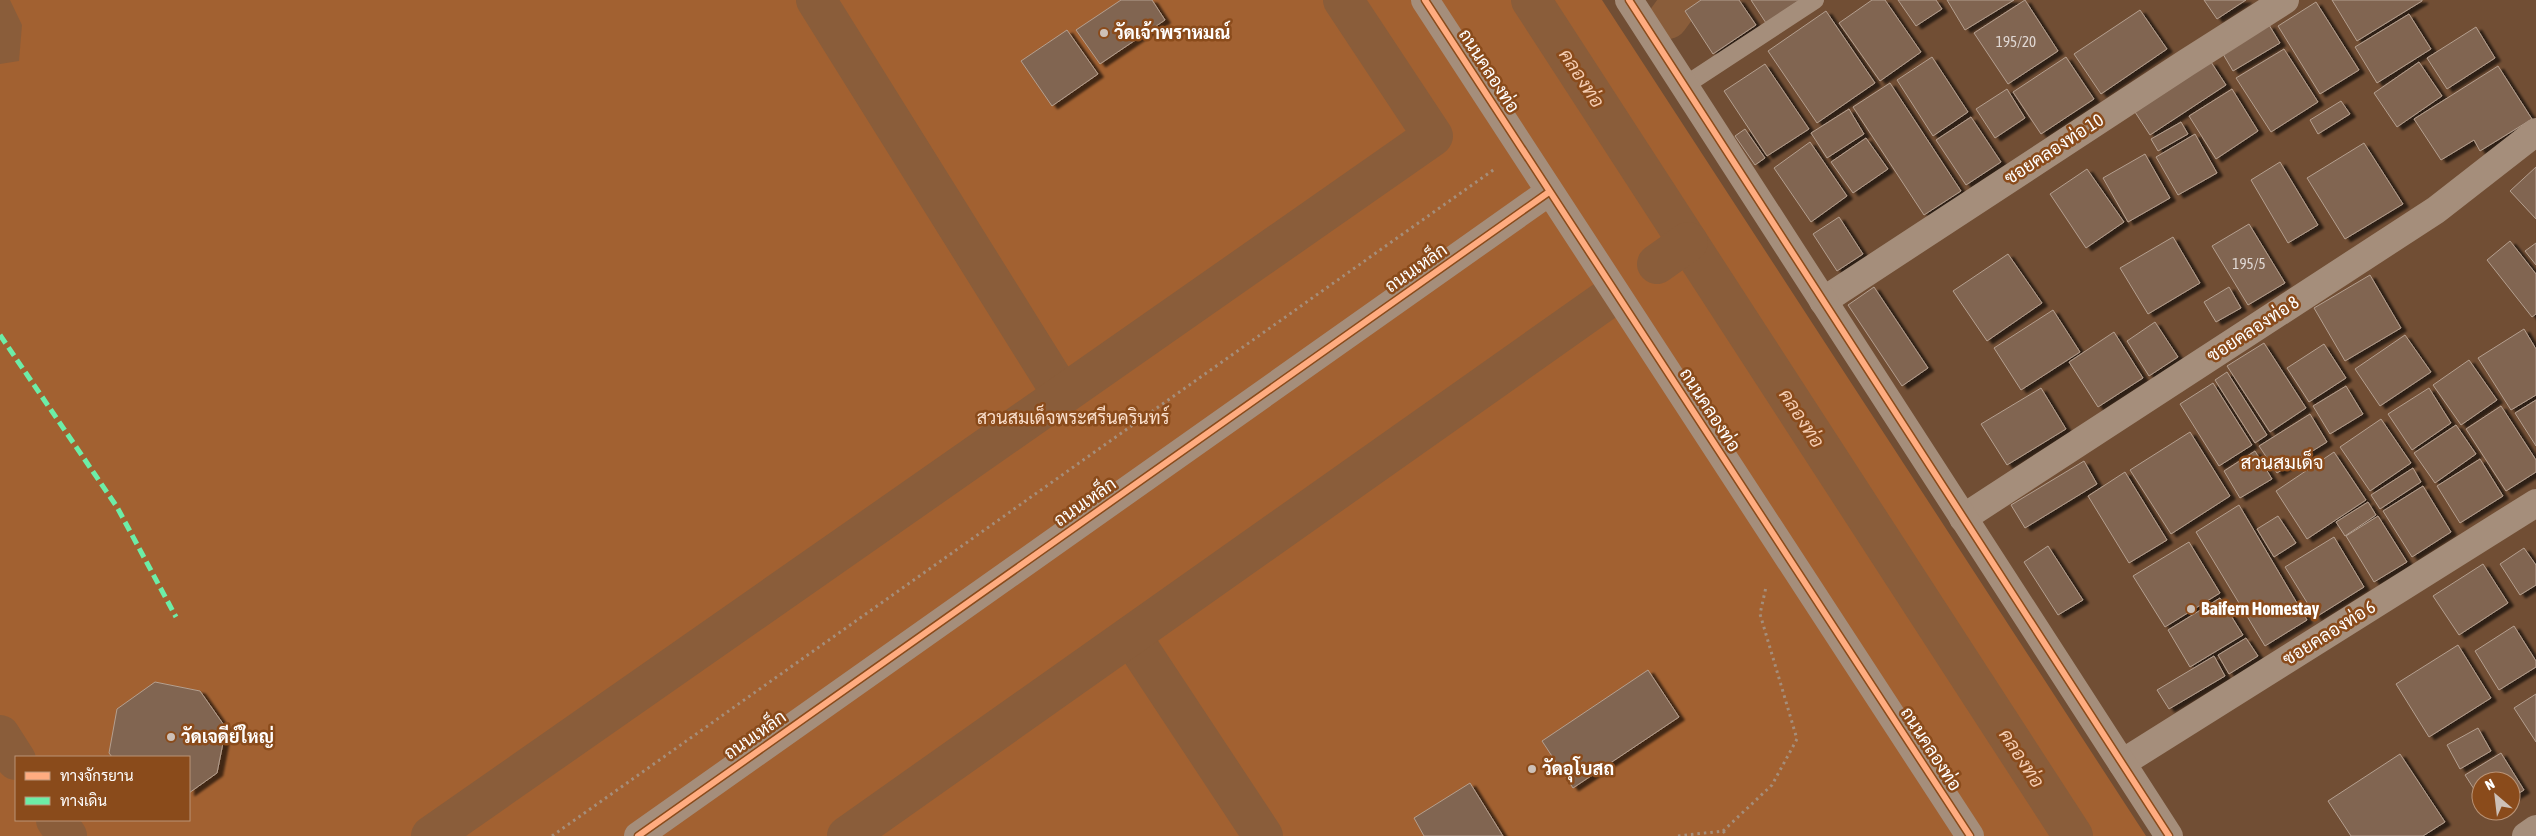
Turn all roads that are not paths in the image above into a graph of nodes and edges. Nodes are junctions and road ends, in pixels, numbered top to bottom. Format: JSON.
{"nodes":[{"id":1,"x":1425,"y":0,"type":"edge"},
{"id":2,"x":1629,"y":0,"type":"edge"},
{"id":3,"x":1815,"y":0,"type":"edge"},
{"id":4,"x":2286,"y":0,"type":"edge"},
{"id":5,"x":1684,"y":86,"type":"junction"},
{"id":6,"x":2536,"y":132,"type":"edge"},
{"id":7,"x":1550,"y":192,"type":"junction"},
{"id":8,"x":1824,"y":301,"type":"junction"},
{"id":9,"x":2536,"y":504,"type":"edge"},
{"id":10,"x":1963,"y":518,"type":"junction"},
{"id":11,"x":2122,"y":763,"type":"junction"},
{"id":12,"x":2536,"y":829,"type":"edge"},
{"id":13,"x":638,"y":836,"type":"edge"},
{"id":14,"x":1970,"y":836,"type":"edge"},
{"id":15,"x":2169,"y":836,"type":"edge"},
{"id":16,"x":2526,"y":836,"type":"edge"}],
"edges":[{"from":1,"to":7,"type":"street","name":"ถนนคลองท่อ"},
{"from":2,"to":5,"type":"street"},
{"from":3,"to":5,"type":"lane"},
{"from":4,"to":8,"type":"street","name":"ซอยคลองท่อ 10"},
{"from":5,"to":8,"type":"street"},
{"from":6,"to":10,"type":"street","name":"ซอยคลองท่อ 8"},
{"from":7,"to":13,"type":"street","name":"ถนนเหล็ก"},
{"from":7,"to":14,"type":"street","name":"ถนนคลองท่อ"},
{"from":8,"to":10,"type":"street"},
{"from":9,"to":11,"type":"street","name":"ซอยคลองท่อ 6"},
{"from":10,"to":11,"type":"street"},
{"from":11,"to":15,"type":"street"},
{"from":12,"to":16,"type":"street"}]}
